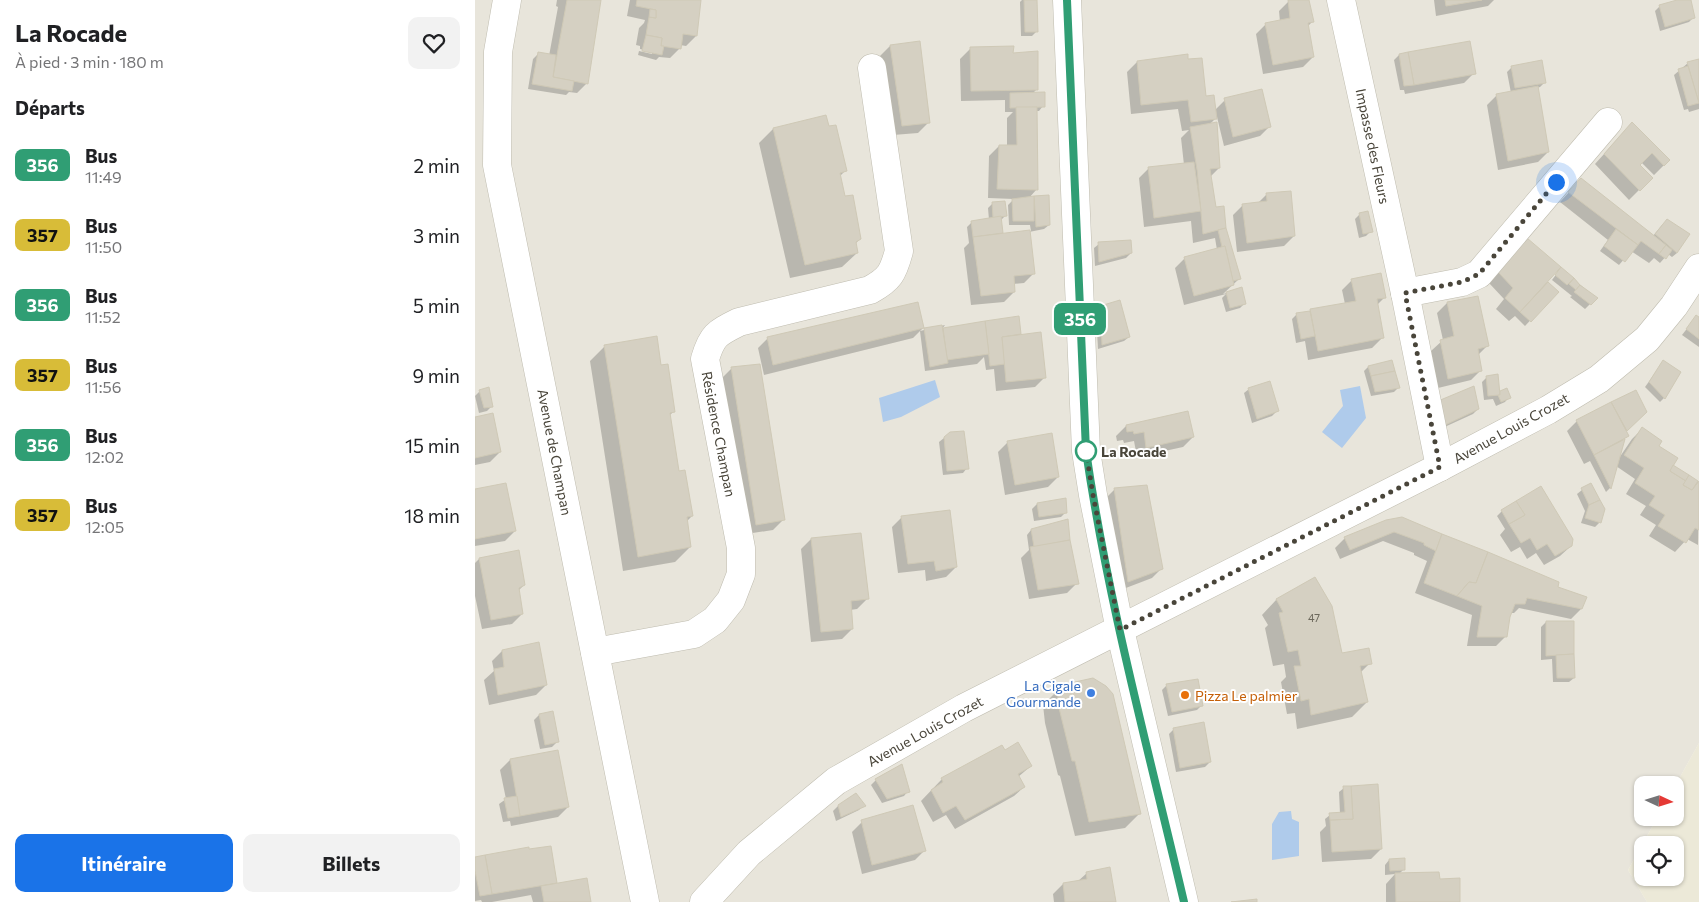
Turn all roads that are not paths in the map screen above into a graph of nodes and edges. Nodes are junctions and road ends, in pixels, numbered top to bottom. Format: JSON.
{"nodes":[{"id":1,"x":507,"y":0,"type":"edge"},
{"id":2,"x":1067,"y":0,"type":"edge"},
{"id":3,"x":1341,"y":0,"type":"edge"},
{"id":4,"x":872,"y":68,"type":"dead end"},
{"id":5,"x":1607,"y":122,"type":"dead end"},
{"id":6,"x":1699,"y":268,"type":"edge"},
{"id":7,"x":1405,"y":293,"type":"junction"},
{"id":8,"x":1440,"y":467,"type":"junction"},
{"id":9,"x":1120,"y":630,"type":"junction"},
{"id":10,"x":595,"y":652,"type":"junction"},
{"id":11,"x":645,"y":902,"type":"edge"},
{"id":12,"x":704,"y":902,"type":"edge"},
{"id":13,"x":1184,"y":902,"type":"edge"}],
"edges":[{"from":1,"to":10,"type":"street","name":"Avenue de Champan"},
{"from":2,"to":9,"type":"street"},
{"from":3,"to":7,"type":"street","name":"Impasse des Fleurs"},
{"from":4,"to":10,"type":"street","name":"Résidence Champan"},
{"from":5,"to":7,"type":"street"},
{"from":6,"to":8,"type":"street","name":"Avenue Louis Crozet"},
{"from":7,"to":8,"type":"street","name":"Impasse des Fleurs"},
{"from":8,"to":9,"type":"street","name":"Avenue Louis Crozet"},
{"from":9,"to":12,"type":"street","name":"Avenue Louis Crozet"},
{"from":9,"to":13,"type":"street"},
{"from":10,"to":11,"type":"street","name":"Avenue de Champan"}]}
